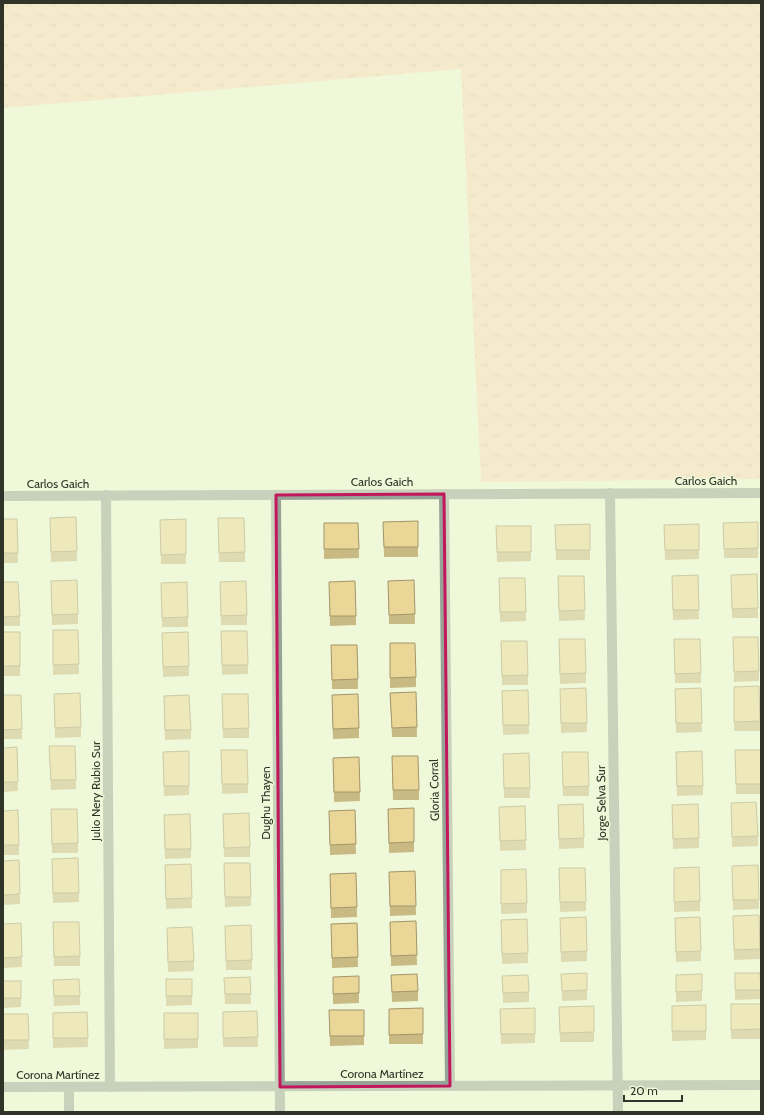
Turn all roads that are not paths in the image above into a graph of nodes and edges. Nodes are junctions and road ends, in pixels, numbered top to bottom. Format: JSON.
{"nodes":[{"id":1,"x":610,"y":493,"type":"junction"},
{"id":2,"x":761,"y":493,"type":"edge"},
{"id":3,"x":444,"y":494,"type":"junction"},
{"id":4,"x":106,"y":495,"type":"junction"},
{"id":5,"x":276,"y":495,"type":"junction"},
{"id":6,"x":3,"y":496,"type":"edge"},
{"id":7,"x":617,"y":1085,"type":"junction"},
{"id":8,"x":761,"y":1085,"type":"edge"},
{"id":9,"x":280,"y":1086,"type":"junction"},
{"id":10,"x":450,"y":1086,"type":"junction"},
{"id":11,"x":3,"y":1087,"type":"edge"},
{"id":12,"x":69,"y":1087,"type":"junction"},
{"id":13,"x":110,"y":1087,"type":"junction"},
{"id":14,"x":69,"y":1112,"type":"edge"},
{"id":15,"x":280,"y":1112,"type":"edge"},
{"id":16,"x":618,"y":1112,"type":"edge"}],
"edges":[{"from":1,"to":2,"type":"street","name":"Carlos Gaich"},
{"from":1,"to":3,"type":"street","name":"Carlos Gaich"},
{"from":1,"to":7,"type":"street","name":"Jorge Selva Sur"},
{"from":3,"to":5,"type":"street","name":"Carlos Gaich"},
{"from":3,"to":10,"type":"street","name":"Gloria Corral"},
{"from":4,"to":5,"type":"street","name":"Carlos Gaich"},
{"from":4,"to":6,"type":"street","name":"Carlos Gaich"},
{"from":4,"to":13,"type":"street","name":"Julio Nery Rubio Sur"},
{"from":5,"to":9,"type":"street","name":"Dughu Thayen"},
{"from":7,"to":8,"type":"street","name":"Corona Martínez"},
{"from":7,"to":10,"type":"street","name":"Corona Martínez"},
{"from":7,"to":16,"type":"street","name":"Jorge Selva Sur"},
{"from":9,"to":10,"type":"street","name":"Corona Martínez"},
{"from":9,"to":13,"type":"street","name":"Corona Martínez"},
{"from":9,"to":15,"type":"street","name":"Dughu Thayen"},
{"from":11,"to":12,"type":"street","name":"Corona Martínez"},
{"from":12,"to":13,"type":"street","name":"Corona Martínez"},
{"from":12,"to":14,"type":"street"}]}
